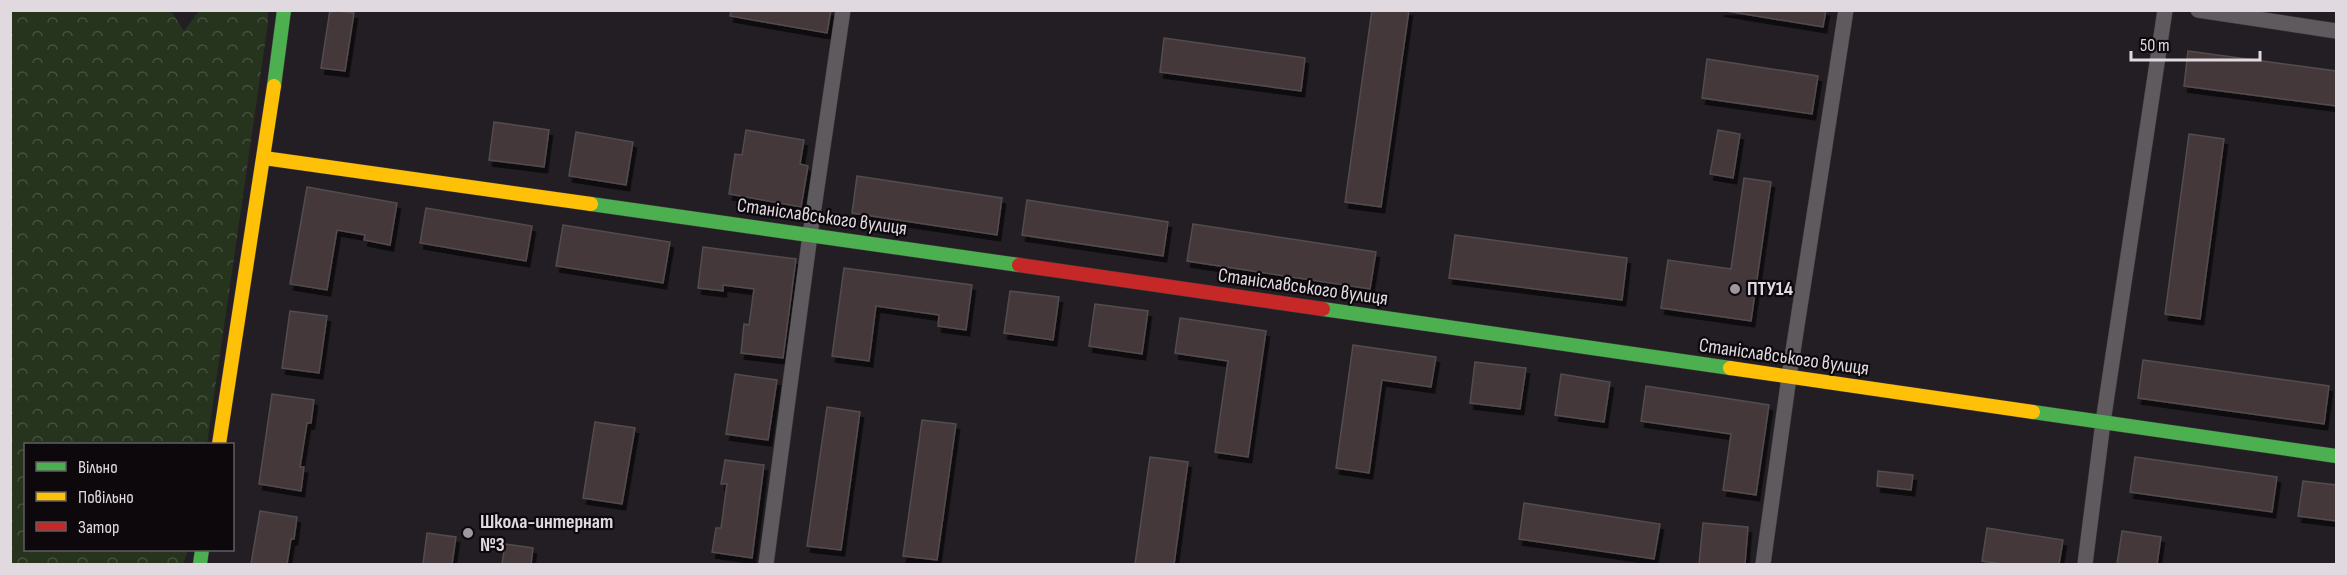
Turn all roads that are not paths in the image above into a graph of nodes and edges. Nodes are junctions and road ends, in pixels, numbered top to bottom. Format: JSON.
{"nodes":[{"id":1,"x":284,"y":10,"type":"edge"},
{"id":2,"x":843,"y":10,"type":"edge"},
{"id":3,"x":1846,"y":10,"type":"edge"},
{"id":4,"x":2165,"y":10,"type":"edge"},
{"id":5,"x":2198,"y":10,"type":"edge"},
{"id":6,"x":2337,"y":31,"type":"edge"},
{"id":7,"x":264,"y":158,"type":"junction"},
{"id":8,"x":810,"y":235,"type":"junction"},
{"id":9,"x":1790,"y":377,"type":"junction"},
{"id":10,"x":2103,"y":422,"type":"junction"},
{"id":11,"x":219,"y":443,"type":"edge"},
{"id":12,"x":2337,"y":456,"type":"edge"},
{"id":13,"x":766,"y":564,"type":"edge"},
{"id":14,"x":1763,"y":564,"type":"edge"},
{"id":15,"x":2085,"y":564,"type":"edge"}],
"edges":[{"from":1,"to":7,"type":"street"},
{"from":2,"to":8,"type":"street"},
{"from":3,"to":9,"type":"street"},
{"from":4,"to":10,"type":"street"},
{"from":5,"to":6,"type":"street"},
{"from":7,"to":8,"type":"street","name":"Станіславського вулиця"},
{"from":7,"to":11,"type":"street"},
{"from":8,"to":9,"type":"street","name":"Станіславського вулиця"},
{"from":8,"to":13,"type":"street"},
{"from":9,"to":10,"type":"street","name":"Станіславського вулиця"},
{"from":9,"to":14,"type":"street"},
{"from":10,"to":12,"type":"street","name":"Станіславського вулиця"},
{"from":10,"to":15,"type":"street"}]}
